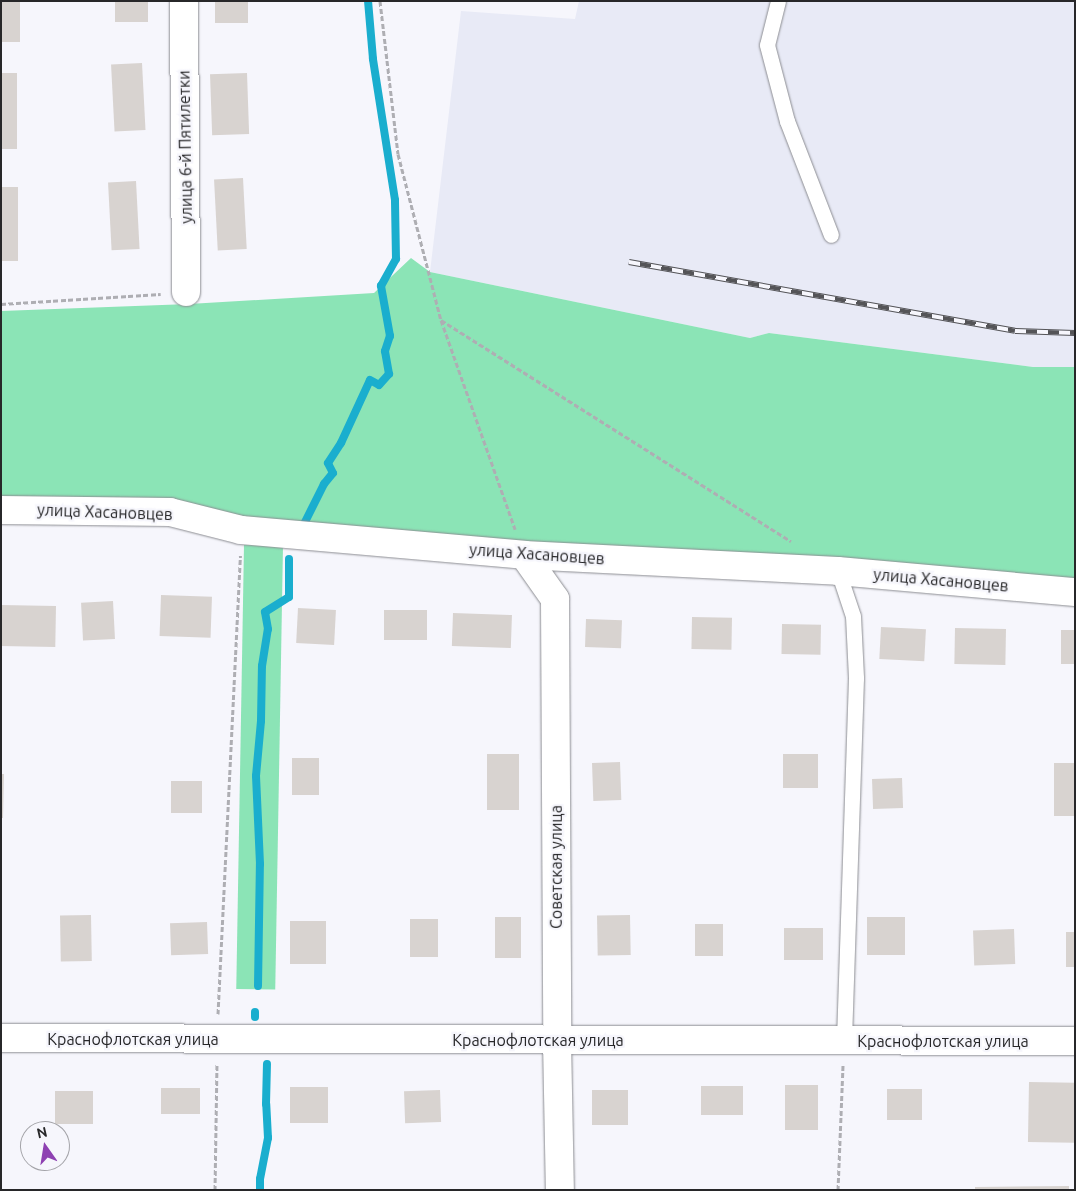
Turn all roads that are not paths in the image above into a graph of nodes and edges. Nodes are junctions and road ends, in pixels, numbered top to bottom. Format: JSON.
{"nodes":[{"id":1,"x":184,"y":1,"type":"edge"},
{"id":2,"x":778,"y":1,"type":"edge"},
{"id":3,"x":830,"y":234,"type":"dead end"},
{"id":4,"x":186,"y":292,"type":"road end"},
{"id":5,"x":1,"y":510,"type":"edge"},
{"id":6,"x":524,"y":555,"type":"junction"},
{"id":7,"x":838,"y":571,"type":"junction"},
{"id":8,"x":1075,"y":592,"type":"edge"},
{"id":9,"x":1,"y":1038,"type":"edge"},
{"id":10,"x":556,"y":1040,"type":"junction"},
{"id":11,"x":844,"y":1040,"type":"junction"},
{"id":12,"x":1075,"y":1041,"type":"edge"},
{"id":13,"x":560,"y":1190,"type":"edge"}],
"edges":[{"from":1,"to":4,"type":"street","name":"улица 6-й Пятилетки"},
{"from":2,"to":3,"type":"lane"},
{"from":5,"to":6,"type":"street","name":"улица Хасановцев"},
{"from":6,"to":7,"type":"street","name":"улица Хасановцев"},
{"from":6,"to":10,"type":"street","name":"Советская улица"},
{"from":7,"to":8,"type":"street","name":"улица Хасановцев"},
{"from":7,"to":11,"type":"lane"},
{"from":9,"to":10,"type":"street","name":"Краснофлотская улица"},
{"from":10,"to":11,"type":"street","name":"Краснофлотская улица"},
{"from":10,"to":13,"type":"street","name":"Советская улица"},
{"from":11,"to":12,"type":"street","name":"Краснофлотская улица"}]}
